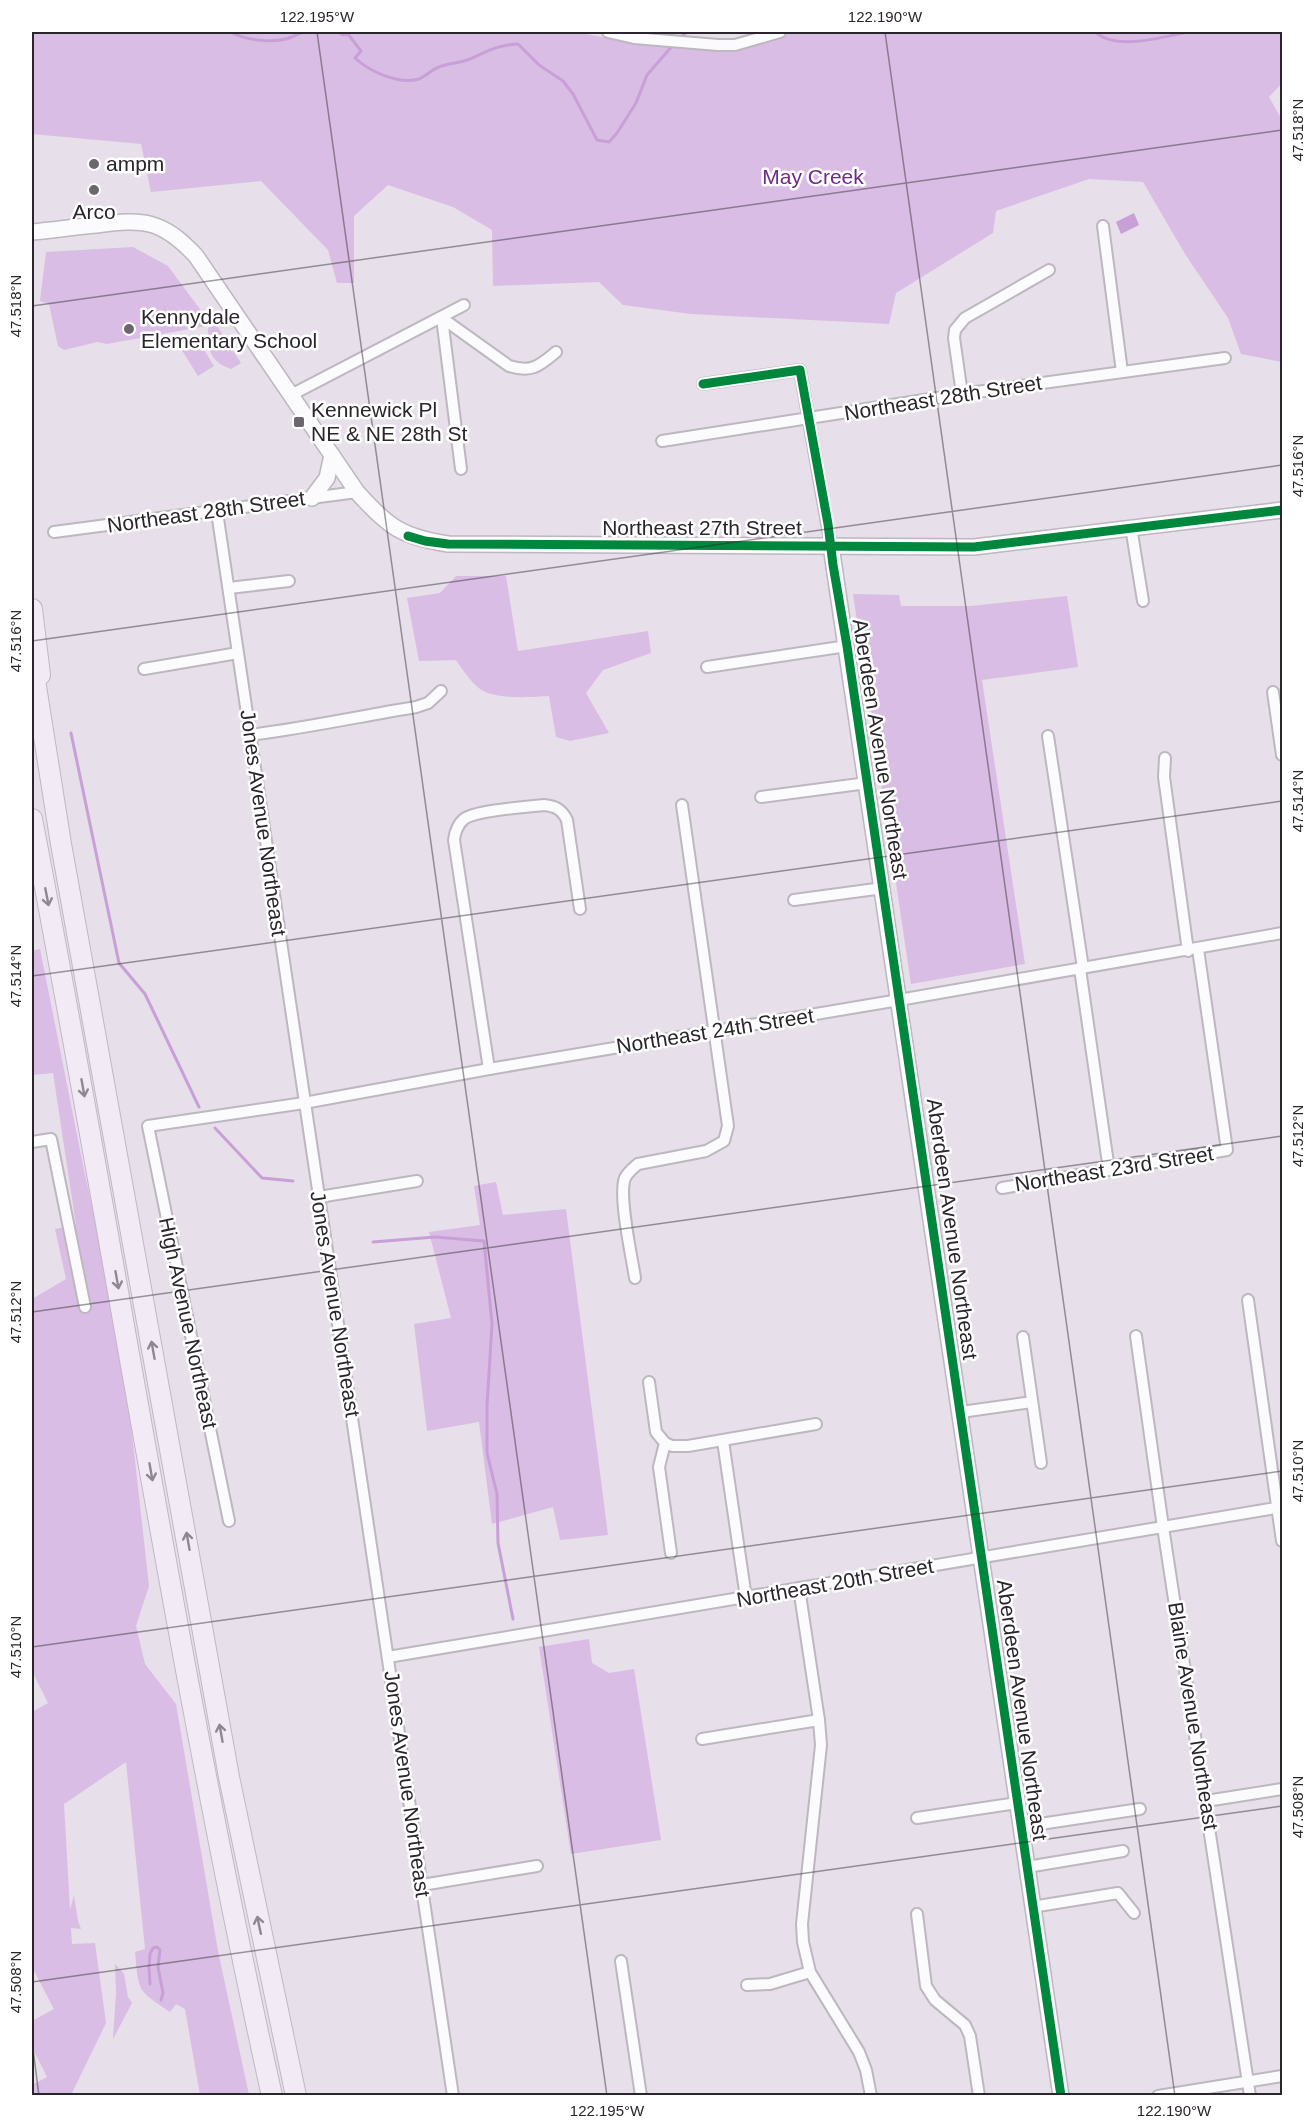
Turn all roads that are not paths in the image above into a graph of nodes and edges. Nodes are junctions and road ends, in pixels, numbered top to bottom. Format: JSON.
{"nodes":[{"id":1,"x":608,"y":32,"type":"edge"},
{"id":2,"x":780,"y":32,"type":"edge"},
{"id":3,"x":1103,"y":226,"type":"dead end"},
{"id":4,"x":32,"y":232,"type":"edge"},
{"id":5,"x":1049,"y":270,"type":"dead end"},
{"id":6,"x":464,"y":305,"type":"dead end"},
{"id":7,"x":442,"y":318,"type":"junction"},
{"id":8,"x":556,"y":352,"type":"dead end"},
{"id":9,"x":1225,"y":358,"type":"dead end"},
{"id":10,"x":1122,"y":372,"type":"junction"},
{"id":11,"x":703,"y":384,"type":"dead end"},
{"id":12,"x":962,"y":394,"type":"junction"},
{"id":13,"x":291,"y":395,"type":"junction"},
{"id":14,"x":809,"y":418,"type":"junction"},
{"id":15,"x":663,"y":441,"type":"dead end"},
{"id":16,"x":332,"y":455,"type":"junction"},
{"id":17,"x":461,"y":469,"type":"dead end"},
{"id":18,"x":357,"y":492,"type":"junction"},
{"id":19,"x":312,"y":498,"type":"junction"},
{"id":20,"x":1282,"y":510,"type":"edge"},
{"id":21,"x":217,"y":512,"type":"junction"},
{"id":22,"x":1131,"y":527,"type":"junction"},
{"id":23,"x":54,"y":532,"type":"dead end"},
{"id":24,"x":831,"y":546,"type":"junction"},
{"id":25,"x":289,"y":581,"type":"dead end"},
{"id":26,"x":228,"y":588,"type":"junction"},
{"id":27,"x":1143,"y":601,"type":"dead end"},
{"id":28,"x":32,"y":609,"type":"edge"},
{"id":29,"x":847,"y":646,"type":"junction"},
{"id":30,"x":238,"y":653,"type":"junction"},
{"id":31,"x":32,"y":661,"type":"edge"},
{"id":32,"x":707,"y":667,"type":"dead end"},
{"id":33,"x":144,"y":669,"type":"dead end"},
{"id":34,"x":441,"y":691,"type":"dead end"},
{"id":35,"x":1273,"y":692,"type":"dead end"},
{"id":36,"x":250,"y":735,"type":"junction"},
{"id":37,"x":1048,"y":736,"type":"dead end"},
{"id":38,"x":1282,"y":756,"type":"edge"},
{"id":39,"x":1165,"y":758,"type":"dead end"},
{"id":40,"x":867,"y":783,"type":"junction"},
{"id":41,"x":760,"y":797,"type":"dead end"},
{"id":42,"x":682,"y":805,"type":"dead end"},
{"id":43,"x":32,"y":819,"type":"edge"},
{"id":44,"x":61,"y":844,"type":"junction"},
{"id":45,"x":883,"y":888,"type":"junction"},
{"id":46,"x":794,"y":900,"type":"dead end"},
{"id":47,"x":580,"y":909,"type":"dead end"},
{"id":48,"x":1282,"y":933,"type":"edge"},
{"id":49,"x":1193,"y":950,"type":"junction"},
{"id":50,"x":1081,"y":969,"type":"junction"},
{"id":51,"x":899,"y":1000,"type":"junction"},
{"id":52,"x":714,"y":1030,"type":"junction"},
{"id":53,"x":489,"y":1069,"type":"junction"},
{"id":54,"x":304,"y":1103,"type":"junction"},
{"id":55,"x":148,"y":1126,"type":"joint"},
{"id":56,"x":32,"y":1142,"type":"edge"},
{"id":57,"x":1109,"y":1170,"type":"junction"},
{"id":58,"x":417,"y":1181,"type":"dead end"},
{"id":59,"x":1002,"y":1188,"type":"dead end"},
{"id":60,"x":319,"y":1197,"type":"junction"},
{"id":61,"x":635,"y":1278,"type":"dead end"},
{"id":62,"x":1248,"y":1300,"type":"dead end"},
{"id":63,"x":85,"y":1307,"type":"dead end"},
{"id":64,"x":1023,"y":1336,"type":"dead end"},
{"id":65,"x":1136,"y":1336,"type":"dead end"},
{"id":66,"x":649,"y":1382,"type":"dead end"},
{"id":67,"x":1032,"y":1402,"type":"junction"},
{"id":68,"x":961,"y":1412,"type":"junction"},
{"id":69,"x":816,"y":1425,"type":"dead end"},
{"id":70,"x":723,"y":1441,"type":"junction"},
{"id":71,"x":665,"y":1443,"type":"junction"},
{"id":72,"x":1041,"y":1463,"type":"dead end"},
{"id":73,"x":1280,"y":1507,"type":"edge"},
{"id":74,"x":229,"y":1521,"type":"dead end"},
{"id":75,"x":1163,"y":1527,"type":"junction"},
{"id":76,"x":1282,"y":1541,"type":"edge"},
{"id":77,"x":671,"y":1552,"type":"dead end"},
{"id":78,"x":983,"y":1558,"type":"junction"},
{"id":79,"x":799,"y":1588,"type":"junction"},
{"id":80,"x":746,"y":1598,"type":"junction"},
{"id":81,"x":388,"y":1658,"type":"junction"},
{"id":82,"x":819,"y":1720,"type":"junction"},
{"id":83,"x":702,"y":1739,"type":"dead end"},
{"id":84,"x":1282,"y":1789,"type":"edge"},
{"id":85,"x":1206,"y":1801,"type":"junction"},
{"id":86,"x":1017,"y":1803,"type":"junction"},
{"id":87,"x":1140,"y":1809,"type":"dead end"},
{"id":88,"x":917,"y":1818,"type":"dead end"},
{"id":89,"x":1020,"y":1827,"type":"junction"},
{"id":90,"x":1124,"y":1851,"type":"dead end"},
{"id":91,"x":537,"y":1866,"type":"dead end"},
{"id":92,"x":1027,"y":1867,"type":"junction"},
{"id":93,"x":422,"y":1885,"type":"junction"},
{"id":94,"x":1032,"y":1906,"type":"junction"},
{"id":95,"x":1134,"y":1913,"type":"dead end"},
{"id":96,"x":917,"y":1914,"type":"dead end"},
{"id":97,"x":621,"y":1961,"type":"dead end"},
{"id":98,"x":810,"y":1972,"type":"junction"},
{"id":99,"x":271,"y":1982,"type":"junction"},
{"id":100,"x":747,"y":1985,"type":"dead end"},
{"id":101,"x":1282,"y":2076,"type":"edge"},
{"id":102,"x":1248,"y":2082,"type":"junction"},
{"id":103,"x":272,"y":2096,"type":"edge"},
{"id":104,"x":296,"y":2096,"type":"edge"},
{"id":105,"x":305,"y":2096,"type":"edge"},
{"id":106,"x":453,"y":2096,"type":"edge"},
{"id":107,"x":641,"y":2096,"type":"edge"},
{"id":108,"x":871,"y":2096,"type":"edge"},
{"id":109,"x":979,"y":2096,"type":"edge"},
{"id":110,"x":1061,"y":2096,"type":"edge"},
{"id":111,"x":1158,"y":2096,"type":"edge"},
{"id":112,"x":1250,"y":2096,"type":"edge"}],
"edges":[{"from":1,"to":2,"type":"street"},
{"from":3,"to":10,"type":"street"},
{"from":4,"to":13,"type":"street"},
{"from":5,"to":12,"type":"street"},
{"from":6,"to":7,"type":"street"},
{"from":7,"to":8,"type":"street"},
{"from":7,"to":13,"type":"street"},
{"from":7,"to":17,"type":"street"},
{"from":9,"to":10,"type":"street","name":"Northeast 28th Street"},
{"from":10,"to":12,"type":"street","name":"Northeast 28th Street"},
{"from":11,"to":14,"type":"street","name":"Aberdeen Avenue Northeast"},
{"from":12,"to":14,"type":"street","name":"Northeast 28th Street"},
{"from":13,"to":16,"type":"street"},
{"from":14,"to":15,"type":"street","name":"Northeast 28th Street"},
{"from":14,"to":24,"type":"street","name":"Aberdeen Avenue Northeast"},
{"from":16,"to":18,"type":"street"},
{"from":16,"to":19,"type":"street"},
{"from":18,"to":19,"type":"street","name":"Northeast 28th Street"},
{"from":18,"to":24,"type":"street","name":"Northeast 27th Street"},
{"from":19,"to":21,"type":"street","name":"Northeast 28th Street"},
{"from":20,"to":22,"type":"street","name":"Northeast 27th Street"},
{"from":21,"to":23,"type":"street","name":"Northeast 28th Street"},
{"from":21,"to":26,"type":"street","name":"Jones Avenue Northeast"},
{"from":22,"to":24,"type":"street","name":"Northeast 27th Street"},
{"from":22,"to":27,"type":"street"},
{"from":24,"to":29,"type":"street","name":"Aberdeen Avenue Northeast"},
{"from":25,"to":26,"type":"street"},
{"from":26,"to":30,"type":"street","name":"Jones Avenue Northeast"},
{"from":28,"to":44,"type":"highway"},
{"from":29,"to":32,"type":"street"},
{"from":29,"to":40,"type":"street","name":"Aberdeen Avenue Northeast"},
{"from":30,"to":33,"type":"street"},
{"from":30,"to":36,"type":"street","name":"Jones Avenue Northeast"},
{"from":31,"to":44,"type":"highway"},
{"from":34,"to":36,"type":"street"},
{"from":35,"to":38,"type":"street"},
{"from":36,"to":54,"type":"street","name":"Jones Avenue Northeast"},
{"from":37,"to":50,"type":"street"},
{"from":39,"to":49,"type":"street"},
{"from":40,"to":41,"type":"street"},
{"from":40,"to":45,"type":"street","name":"Aberdeen Avenue Northeast"},
{"from":42,"to":52,"type":"street"},
{"from":43,"to":103,"type":"highway","one_way":true},
{"from":99,"to":44,"type":"highway","one_way":true},
{"from":45,"to":46,"type":"street"},
{"from":45,"to":51,"type":"street","name":"Aberdeen Avenue Northeast"},
{"from":47,"to":53,"type":"street"},
{"from":48,"to":49,"type":"street","name":"Northeast 24th Street"},
{"from":49,"to":50,"type":"street","name":"Northeast 24th Street"},
{"from":49,"to":57,"type":"street","name":"Northeast 23rd Street"},
{"from":50,"to":51,"type":"street","name":"Northeast 24th Street"},
{"from":50,"to":57,"type":"street"},
{"from":51,"to":52,"type":"street","name":"Northeast 24th Street"},
{"from":51,"to":68,"type":"street","name":"Aberdeen Avenue Northeast"},
{"from":52,"to":53,"type":"street","name":"Northeast 24th Street"},
{"from":52,"to":61,"type":"street"},
{"from":53,"to":54,"type":"street","name":"Northeast 24th Street"},
{"from":54,"to":55,"type":"street","name":"Northeast 24th Street"},
{"from":54,"to":60,"type":"street","name":"Jones Avenue Northeast"},
{"from":55,"to":74,"type":"street","name":"High Avenue Northeast"},
{"from":56,"to":63,"type":"street"},
{"from":57,"to":59,"type":"street","name":"Northeast 23rd Street"},
{"from":58,"to":60,"type":"street"},
{"from":60,"to":81,"type":"street","name":"Jones Avenue Northeast"},
{"from":62,"to":73,"type":"street"},
{"from":64,"to":67,"type":"street"},
{"from":65,"to":75,"type":"street","name":"Blaine Avenue Northeast"},
{"from":66,"to":71,"type":"street"},
{"from":67,"to":68,"type":"street"},
{"from":67,"to":72,"type":"street"},
{"from":68,"to":78,"type":"street","name":"Aberdeen Avenue Northeast"},
{"from":69,"to":70,"type":"street"},
{"from":70,"to":71,"type":"street"},
{"from":70,"to":80,"type":"street"},
{"from":71,"to":77,"type":"street"},
{"from":73,"to":75,"type":"street","name":"Northeast 20th Street"},
{"from":73,"to":76,"type":"street"},
{"from":75,"to":78,"type":"street","name":"Northeast 20th Street"},
{"from":75,"to":85,"type":"street","name":"Blaine Avenue Northeast"},
{"from":78,"to":79,"type":"street","name":"Northeast 20th Street"},
{"from":78,"to":86,"type":"street","name":"Aberdeen Avenue Northeast"},
{"from":79,"to":80,"type":"street","name":"Northeast 20th Street"},
{"from":79,"to":82,"type":"street"},
{"from":80,"to":81,"type":"street","name":"Northeast 20th Street"},
{"from":81,"to":93,"type":"street","name":"Jones Avenue Northeast"},
{"from":82,"to":83,"type":"street"},
{"from":82,"to":98,"type":"street"},
{"from":84,"to":85,"type":"street"},
{"from":85,"to":102,"type":"street","name":"Blaine Avenue Northeast"},
{"from":86,"to":88,"type":"street"},
{"from":86,"to":89,"type":"street","name":"Aberdeen Avenue Northeast"},
{"from":87,"to":89,"type":"street"},
{"from":89,"to":92,"type":"street","name":"Aberdeen Avenue Northeast"},
{"from":90,"to":92,"type":"street"},
{"from":91,"to":93,"type":"street"},
{"from":92,"to":94,"type":"street","name":"Aberdeen Avenue Northeast"},
{"from":93,"to":106,"type":"street","name":"Jones Avenue Northeast"},
{"from":94,"to":95,"type":"street"},
{"from":94,"to":110,"type":"street","name":"Aberdeen Avenue Northeast"},
{"from":96,"to":109,"type":"street"},
{"from":97,"to":107,"type":"street"},
{"from":98,"to":100,"type":"street"},
{"from":98,"to":108,"type":"street"},
{"from":99,"to":104,"type":"highway"},
{"from":99,"to":105,"type":"highway"},
{"from":101,"to":102,"type":"street"},
{"from":102,"to":111,"type":"street"},
{"from":102,"to":112,"type":"street","name":"Blaine Avenue Northeast"}]}
